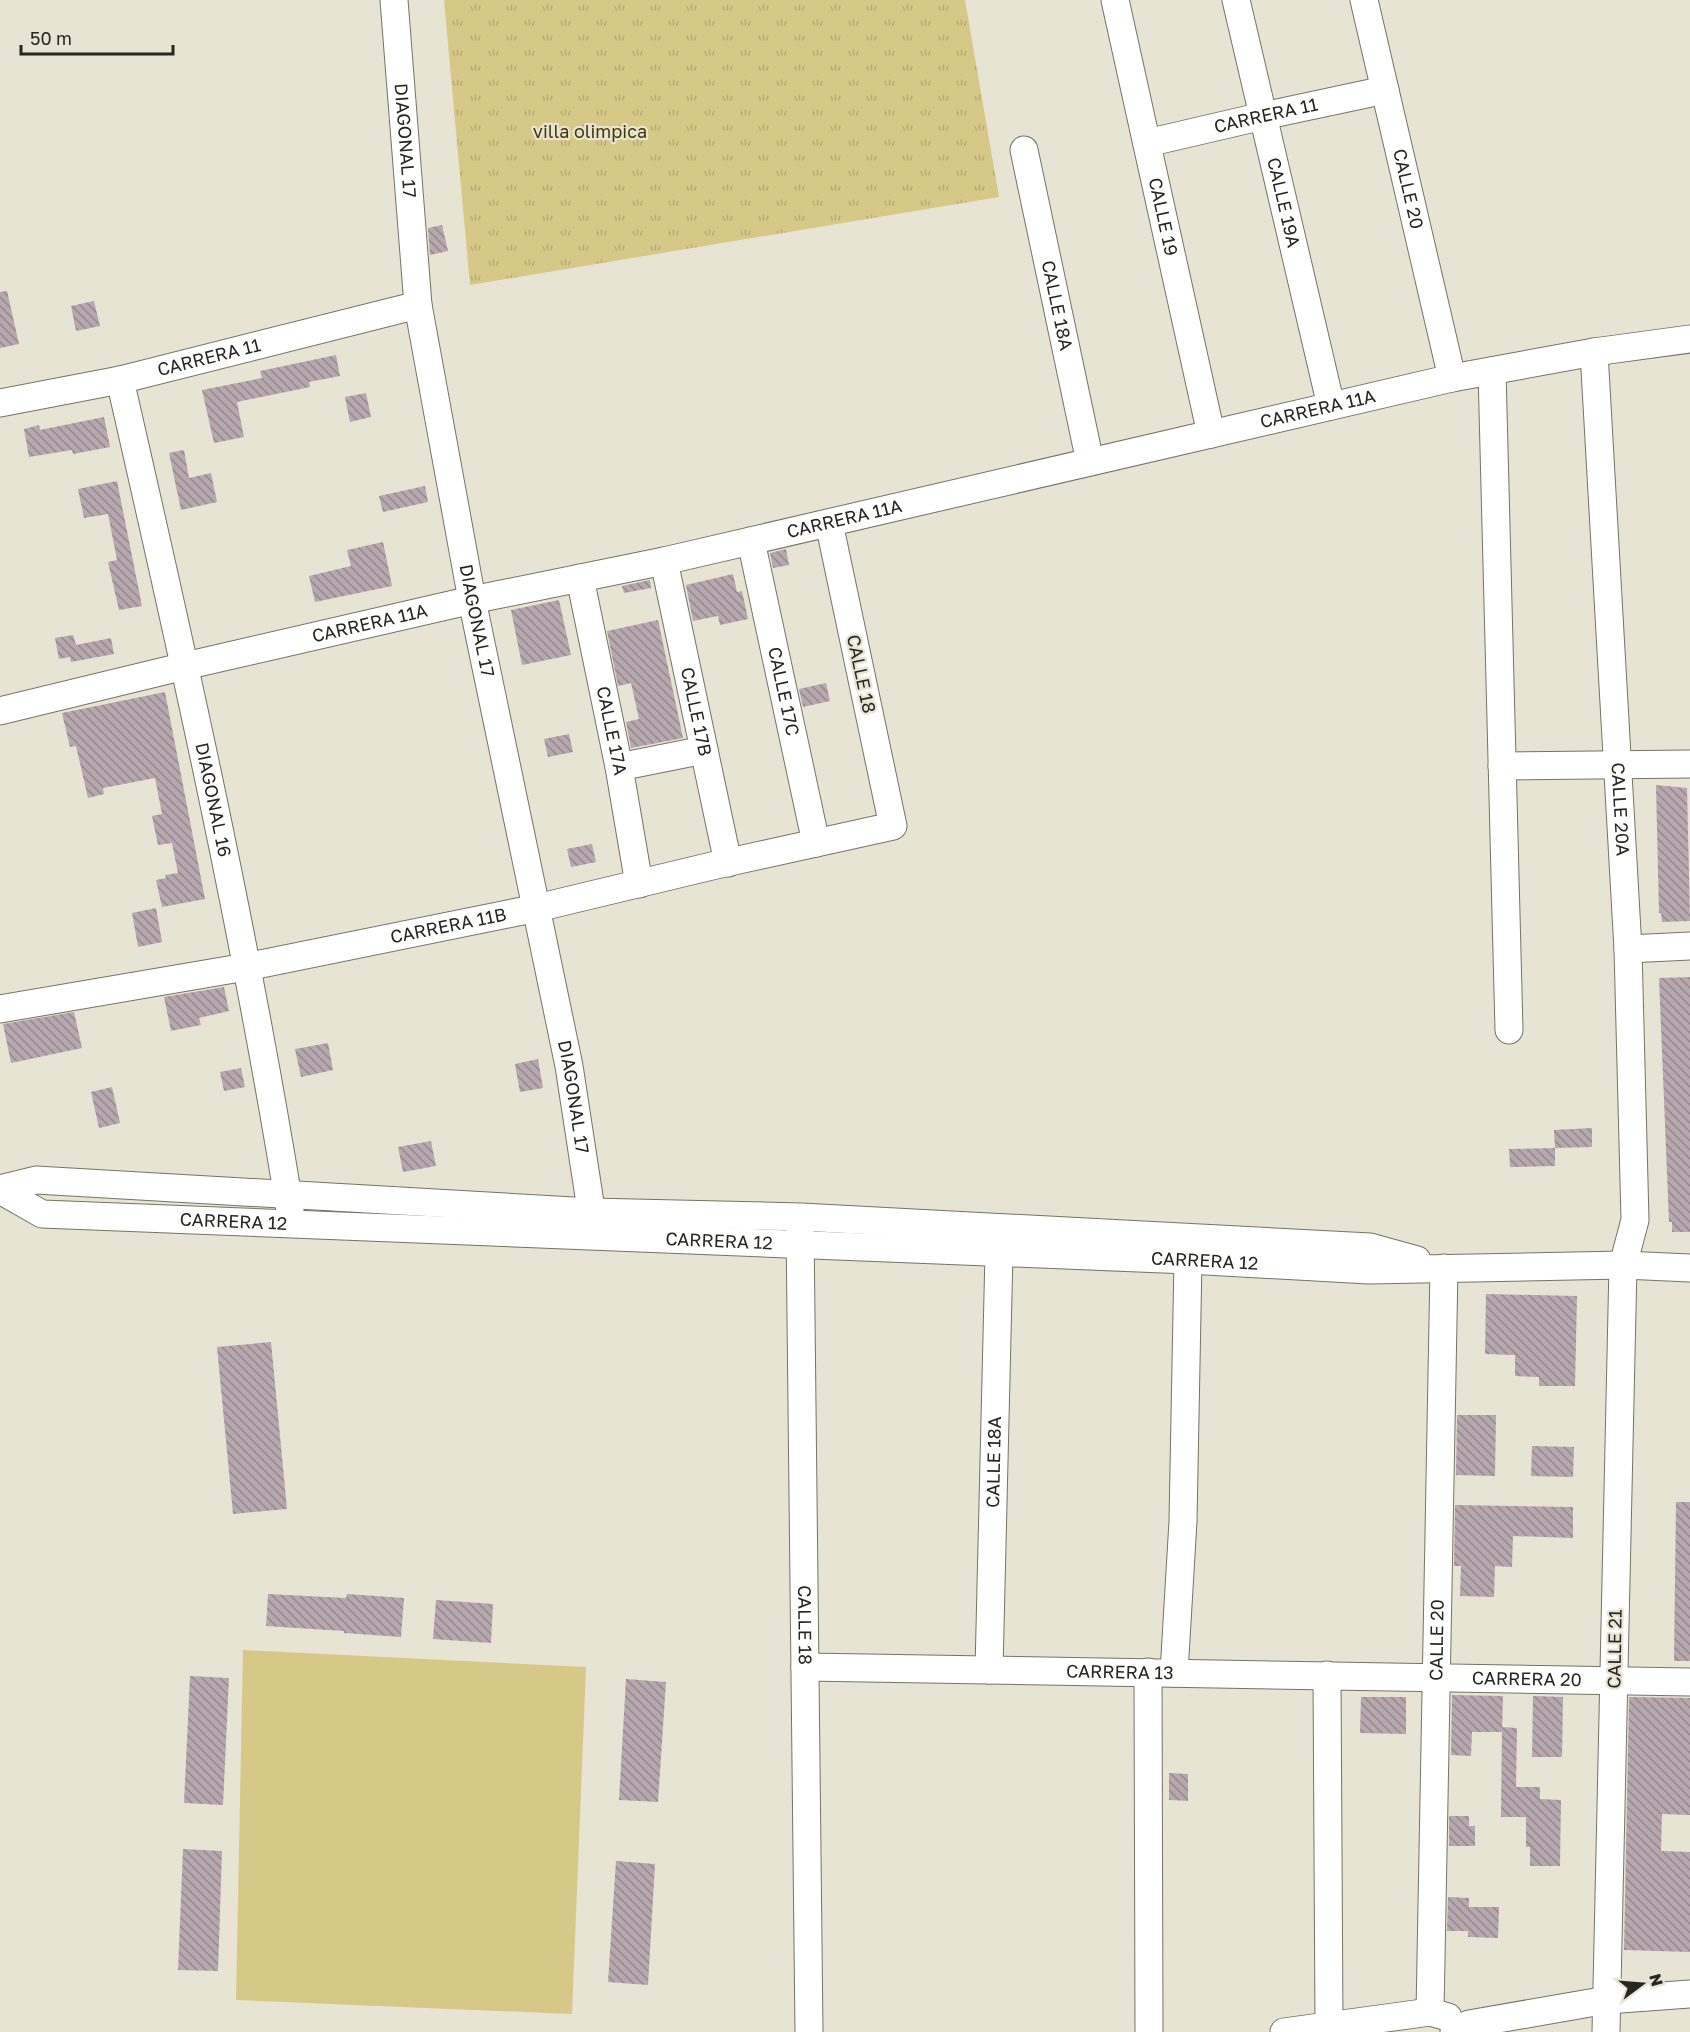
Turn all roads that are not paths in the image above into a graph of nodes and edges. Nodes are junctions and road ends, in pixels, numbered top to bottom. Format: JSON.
{"nodes":[{"id":1,"x":394,"y":0,"type":"edge"},
{"id":2,"x":1115,"y":0,"type":"edge"},
{"id":3,"x":1236,"y":0,"type":"edge"},
{"id":4,"x":1364,"y":0,"type":"edge"},
{"id":5,"x":1385,"y":90,"type":"junction"},
{"id":6,"x":1263,"y":116,"type":"junction"},
{"id":7,"x":1146,"y":143,"type":"junction"},
{"id":8,"x":1024,"y":150,"type":"dead end"},
{"id":9,"x":418,"y":305,"type":"junction"},
{"id":10,"x":1690,"y":339,"type":"edge"},
{"id":11,"x":1594,"y":352,"type":"junction"},
{"id":12,"x":1492,"y":371,"type":"junction"},
{"id":13,"x":1452,"y":378,"type":"junction"},
{"id":14,"x":120,"y":380,"type":"junction"},
{"id":15,"x":0,"y":403,"type":"edge"},
{"id":16,"x":1331,"y":406,"type":"junction"},
{"id":17,"x":1211,"y":434,"type":"junction"},
{"id":18,"x":1090,"y":462,"type":"junction"},
{"id":19,"x":829,"y":523,"type":"junction"},
{"id":20,"x":751,"y":541,"type":"junction"},
{"id":21,"x":664,"y":561,"type":"junction"},
{"id":22,"x":580,"y":578,"type":"junction"},
{"id":23,"x":472,"y":600,"type":"junction"},
{"id":24,"x":185,"y":666,"type":"junction"},
{"id":25,"x":0,"y":711,"type":"edge"},
{"id":26,"x":704,"y":750,"type":"junction"},
{"id":27,"x":1690,"y":764,"type":"edge"},
{"id":28,"x":1617,"y":765,"type":"junction"},
{"id":29,"x":1502,"y":766,"type":"junction"},
{"id":30,"x":619,"y":767,"type":"junction"},
{"id":31,"x":893,"y":826,"type":"joint"},
{"id":32,"x":816,"y":843,"type":"junction"},
{"id":33,"x":728,"y":863,"type":"junction"},
{"id":34,"x":639,"y":884,"type":"junction"},
{"id":35,"x":537,"y":908,"type":"junction"},
{"id":36,"x":1690,"y":946,"type":"edge"},
{"id":37,"x":1628,"y":950,"type":"junction"},
{"id":38,"x":246,"y":967,"type":"junction"},
{"id":39,"x":0,"y":1009,"type":"edge"},
{"id":40,"x":1509,"y":1030,"type":"dead end"},
{"id":41,"x":0,"y":1189,"type":"edge"},
{"id":42,"x":287,"y":1194,"type":"junction"},
{"id":43,"x":801,"y":1217,"type":"junction"},
{"id":44,"x":292,"y":1224,"type":"junction"},
{"id":45,"x":593,"y":1224,"type":"junction"},
{"id":46,"x":800,"y":1245,"type":"junction"},
{"id":47,"x":999,"y":1253,"type":"junction"},
{"id":48,"x":1188,"y":1260,"type":"junction"},
{"id":49,"x":1623,"y":1265,"type":"junction"},
{"id":50,"x":1444,"y":1268,"type":"junction"},
{"id":51,"x":1690,"y":1268,"type":"edge"},
{"id":52,"x":805,"y":1667,"type":"junction"},
{"id":53,"x":989,"y":1670,"type":"junction"},
{"id":54,"x":1148,"y":1672,"type":"junction"},
{"id":55,"x":1174,"y":1673,"type":"junction"},
{"id":56,"x":1328,"y":1675,"type":"junction"},
{"id":57,"x":1436,"y":1677,"type":"junction"},
{"id":58,"x":1614,"y":1680,"type":"junction"},
{"id":59,"x":1690,"y":1682,"type":"edge"},
{"id":60,"x":1690,"y":1994,"type":"edge"},
{"id":61,"x":1607,"y":2000,"type":"junction"},
{"id":62,"x":1430,"y":2012,"type":"junction"},
{"id":63,"x":1329,"y":2025,"type":"junction"},
{"id":64,"x":1464,"y":2029,"type":"edge"},
{"id":65,"x":809,"y":2032,"type":"edge"},
{"id":66,"x":1149,"y":2032,"type":"edge"},
{"id":67,"x":1284,"y":2032,"type":"edge"},
{"id":68,"x":1606,"y":2032,"type":"edge"}],
"edges":[{"from":1,"to":9,"type":"street","name":"DIAGONAL 17"},
{"from":2,"to":7,"type":"street","name":"CALLE 19"},
{"from":3,"to":6,"type":"street","name":"CALLE 19A"},
{"from":4,"to":5,"type":"street","name":"CALLE 20"},
{"from":5,"to":6,"type":"street","name":"CARRERA 11"},
{"from":5,"to":13,"type":"street","name":"CALLE 20"},
{"from":6,"to":7,"type":"street","name":"CARRERA 11"},
{"from":6,"to":16,"type":"street","name":"CALLE 19A"},
{"from":7,"to":17,"type":"street","name":"CALLE 19"},
{"from":8,"to":18,"type":"street","name":"CALLE 18A"},
{"from":9,"to":14,"type":"street","name":"CARRERA 11"},
{"from":9,"to":23,"type":"street","name":"DIAGONAL 17"},
{"from":10,"to":11,"type":"street","name":"CARRERA 11A"},
{"from":11,"to":12,"type":"street","name":"CARRERA 11A"},
{"from":11,"to":28,"type":"street","name":"CALLE 20A"},
{"from":12,"to":13,"type":"street","name":"CARRERA 11A"},
{"from":12,"to":29,"type":"street"},
{"from":13,"to":16,"type":"street","name":"CARRERA 11A"},
{"from":14,"to":15,"type":"street","name":"CARRERA 11"},
{"from":14,"to":24,"type":"street","name":"DIAGONAL 16"},
{"from":16,"to":17,"type":"street","name":"CARRERA 11A"},
{"from":17,"to":18,"type":"street","name":"CARRERA 11A"},
{"from":18,"to":19,"type":"street","name":"CARRERA 11A"},
{"from":19,"to":20,"type":"street","name":"CARRERA 11A"},
{"from":19,"to":31,"type":"street","name":"CALLE 18"},
{"from":20,"to":21,"type":"street","name":"CARRERA 11A"},
{"from":20,"to":32,"type":"street","name":"CALLE 17C"},
{"from":21,"to":22,"type":"street","name":"CARRERA 11A"},
{"from":21,"to":26,"type":"street","name":"CALLE 17B"},
{"from":22,"to":23,"type":"street","name":"CARRERA 11A"},
{"from":22,"to":30,"type":"street","name":"CALLE 17A"},
{"from":23,"to":24,"type":"street","name":"CARRERA 11A"},
{"from":23,"to":35,"type":"street","name":"DIAGONAL 17"},
{"from":24,"to":25,"type":"street","name":"CARRERA 11A"},
{"from":24,"to":38,"type":"street","name":"DIAGONAL 16"},
{"from":26,"to":30,"type":"street"},
{"from":26,"to":33,"type":"street","name":"CALLE 17B"},
{"from":27,"to":28,"type":"street"},
{"from":28,"to":29,"type":"street"},
{"from":28,"to":37,"type":"street","name":"CALLE 20A"},
{"from":29,"to":40,"type":"street"},
{"from":30,"to":34,"type":"street","name":"CALLE 17A"},
{"from":31,"to":32,"type":"street","name":"CARRERA 11B"},
{"from":32,"to":33,"type":"street","name":"CARRERA 11B"},
{"from":33,"to":34,"type":"street","name":"CARRERA 11B"},
{"from":34,"to":35,"type":"street","name":"CARRERA 11B"},
{"from":35,"to":38,"type":"street","name":"CARRERA 11B"},
{"from":35,"to":45,"type":"street","name":"DIAGONAL 17"},
{"from":36,"to":37,"type":"street"},
{"from":37,"to":49,"type":"street","name":"CALLE 20A"},
{"from":38,"to":39,"type":"street","name":"CARRERA 11B"},
{"from":38,"to":42,"type":"street","name":"DIAGONAL 16"},
{"from":41,"to":42,"type":"street","name":"CARRERA 12"},
{"from":41,"to":44,"type":"street","name":"CARRERA 12"},
{"from":42,"to":44,"type":"street","name":"DIAGONAL 16"},
{"from":42,"to":45,"type":"street","name":"CARRERA 12"},
{"from":43,"to":45,"type":"street","name":"CARRERA 12"},
{"from":43,"to":46,"type":"street","name":"CALLE 18"},
{"from":43,"to":50,"type":"street","name":"CARRERA 12"},
{"from":44,"to":45,"type":"street","name":"CARRERA 12"},
{"from":45,"to":46,"type":"street","name":"CARRERA 12"},
{"from":46,"to":47,"type":"street","name":"CARRERA 12"},
{"from":46,"to":52,"type":"street","name":"CALLE 18"},
{"from":47,"to":48,"type":"street","name":"CARRERA 12"},
{"from":47,"to":53,"type":"street","name":"CALLE 18A"},
{"from":48,"to":50,"type":"street","name":"CARRERA 12"},
{"from":48,"to":55,"type":"street"},
{"from":49,"to":50,"type":"street","name":"CARRERA 12"},
{"from":49,"to":51,"type":"street","name":"CARRERA 12"},
{"from":49,"to":58,"type":"street","name":"CALLE 21"},
{"from":50,"to":57,"type":"street","name":"CALLE 20"},
{"from":52,"to":53,"type":"street","name":"CARRERA 13"},
{"from":52,"to":65,"type":"street","name":"CALLE 18"},
{"from":53,"to":54,"type":"street","name":"CARRERA 13"},
{"from":54,"to":55,"type":"street","name":"CARRERA 13"},
{"from":54,"to":66,"type":"street"},
{"from":55,"to":56,"type":"street","name":"CARRERA 13"},
{"from":56,"to":57,"type":"street","name":"CARRERA 13"},
{"from":56,"to":63,"type":"street"},
{"from":57,"to":58,"type":"street","name":"CARRERA 20"},
{"from":57,"to":62,"type":"street","name":"CALLE 20"},
{"from":58,"to":59,"type":"street","name":"CARRERA 20"},
{"from":58,"to":61,"type":"street","name":"CALLE 21"},
{"from":60,"to":61,"type":"street"},
{"from":61,"to":64,"type":"street"},
{"from":61,"to":68,"type":"street","name":"CALLE 21"},
{"from":62,"to":63,"type":"street"},
{"from":62,"to":64,"type":"street"},
{"from":63,"to":67,"type":"street"}]}
